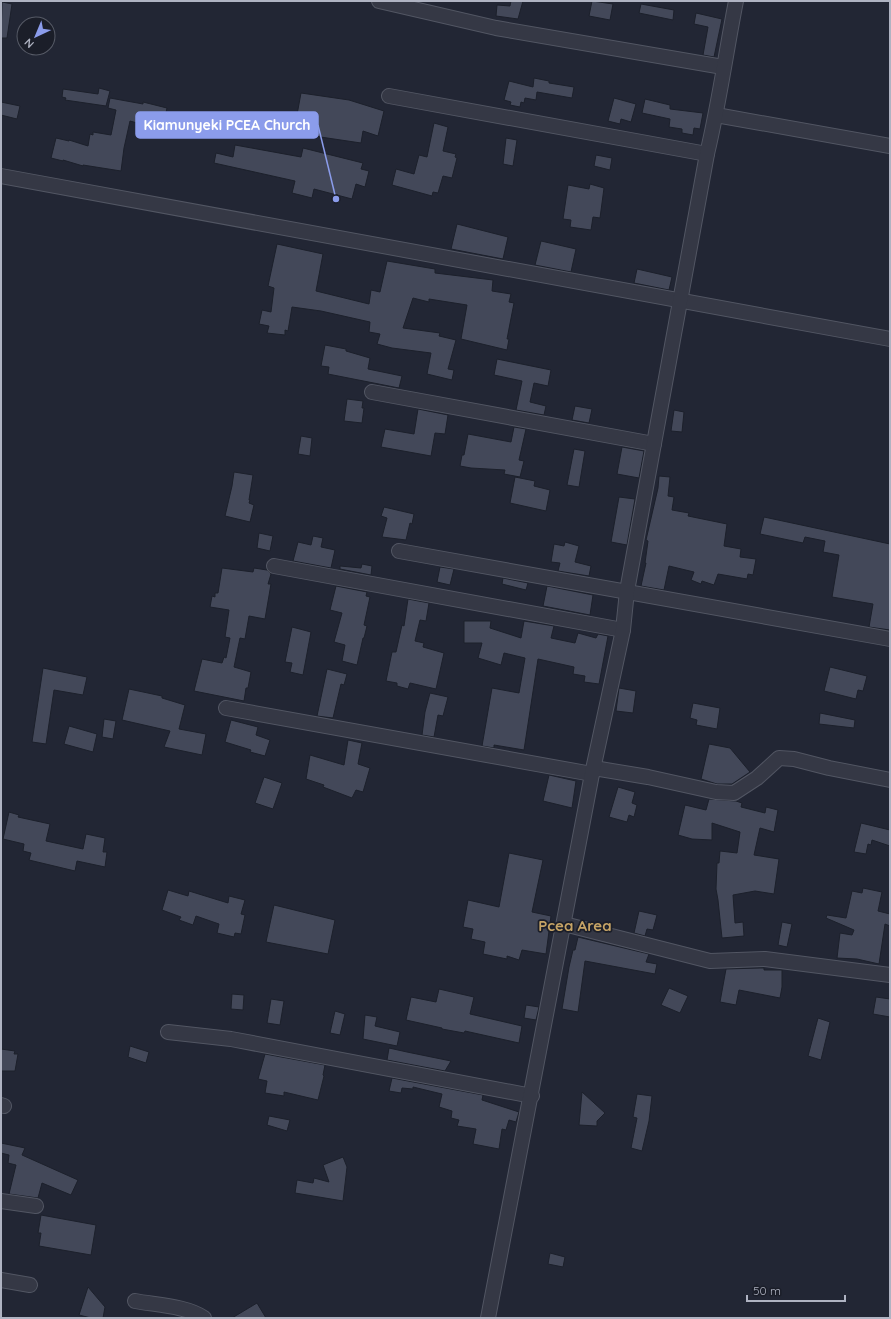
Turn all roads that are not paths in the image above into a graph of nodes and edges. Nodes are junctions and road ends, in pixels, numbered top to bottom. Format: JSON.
{"nodes":[{"id":1,"x":379,"y":1,"type":"edge"},
{"id":2,"x":736,"y":1,"type":"edge"},
{"id":3,"x":723,"y":67,"type":"junction"},
{"id":4,"x":389,"y":96,"type":"dead end"},
{"id":5,"x":716,"y":115,"type":"junction"},
{"id":6,"x":890,"y":146,"type":"edge"},
{"id":7,"x":707,"y":154,"type":"junction"},
{"id":8,"x":1,"y":176,"type":"edge"},
{"id":9,"x":680,"y":301,"type":"junction"},
{"id":10,"x":890,"y":339,"type":"edge"},
{"id":11,"x":372,"y":392,"type":"dead end"},
{"id":12,"x":654,"y":444,"type":"junction"},
{"id":13,"x":399,"y":550,"type":"dead end"},
{"id":14,"x":274,"y":566,"type":"dead end"},
{"id":15,"x":627,"y":591,"type":"junction"},
{"id":16,"x":624,"y":630,"type":"junction"},
{"id":17,"x":890,"y":639,"type":"edge"},
{"id":18,"x":226,"y":708,"type":"dead end"},
{"id":19,"x":593,"y":771,"type":"junction"},
{"id":20,"x":890,"y":780,"type":"edge"},
{"id":21,"x":564,"y":924,"type":"junction"},
{"id":22,"x":890,"y":975,"type":"edge"},
{"id":23,"x":168,"y":1032,"type":"dead end"},
{"id":24,"x":532,"y":1096,"type":"junction"},
{"id":25,"x":1,"y":1201,"type":"edge"},
{"id":26,"x":36,"y":1206,"type":"dead end"},
{"id":27,"x":1,"y":1280,"type":"edge"},
{"id":28,"x":30,"y":1285,"type":"dead end"},
{"id":29,"x":136,"y":1301,"type":"dead end"},
{"id":30,"x":204,"y":1318,"type":"edge"},
{"id":31,"x":488,"y":1318,"type":"edge"}],
"edges":[{"from":1,"to":3,"type":"street"},
{"from":2,"to":3,"type":"street"},
{"from":3,"to":5,"type":"street"},
{"from":4,"to":7,"type":"street"},
{"from":5,"to":6,"type":"street"},
{"from":5,"to":7,"type":"street"},
{"from":7,"to":9,"type":"street"},
{"from":8,"to":9,"type":"street"},
{"from":9,"to":10,"type":"street"},
{"from":9,"to":12,"type":"street"},
{"from":11,"to":12,"type":"street"},
{"from":12,"to":15,"type":"street"},
{"from":13,"to":15,"type":"street"},
{"from":14,"to":16,"type":"street"},
{"from":15,"to":16,"type":"street"},
{"from":15,"to":17,"type":"street"},
{"from":16,"to":19,"type":"street"},
{"from":18,"to":19,"type":"street"},
{"from":19,"to":20,"type":"street"},
{"from":19,"to":21,"type":"street"},
{"from":21,"to":22,"type":"street"},
{"from":21,"to":24,"type":"street"},
{"from":23,"to":24,"type":"street"},
{"from":24,"to":31,"type":"street"},
{"from":25,"to":26,"type":"street"},
{"from":27,"to":28,"type":"street"},
{"from":29,"to":30,"type":"street"}]}
